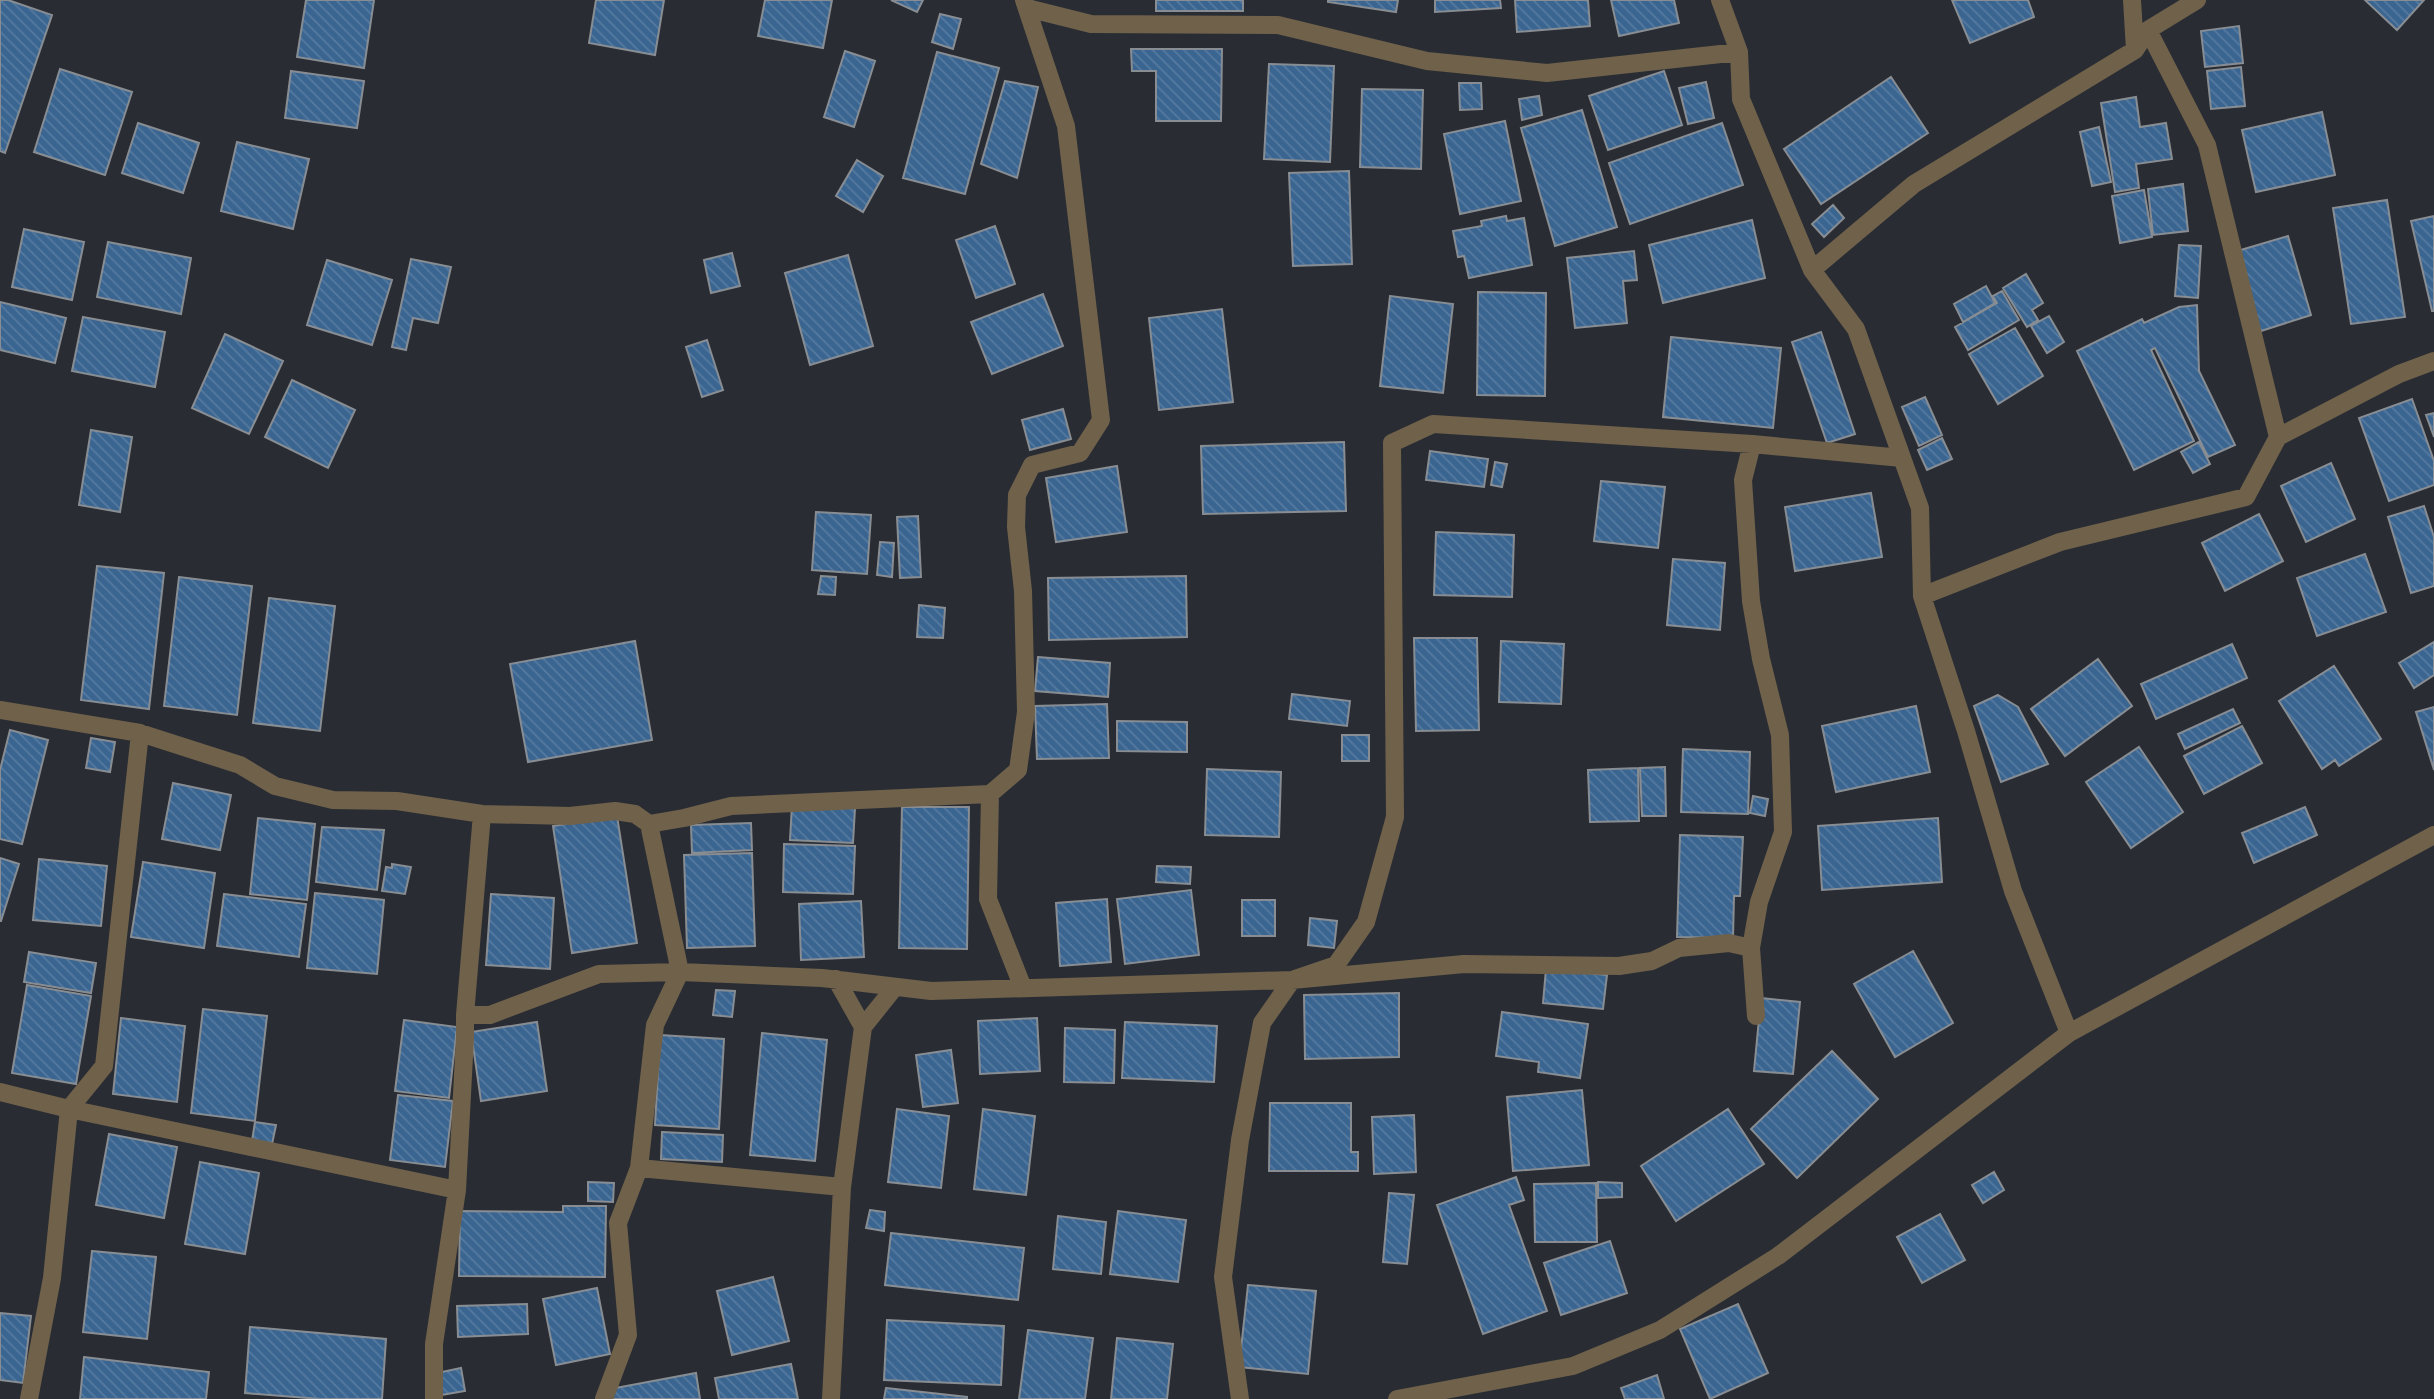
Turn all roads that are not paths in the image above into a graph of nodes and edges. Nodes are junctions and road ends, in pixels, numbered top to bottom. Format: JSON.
{"nodes":[{"id":1,"x":1720,"y":0,"type":"edge"},
{"id":2,"x":2132,"y":0,"type":"edge"},
{"id":3,"x":2197,"y":0,"type":"edge"},
{"id":4,"x":1025,"y":4,"type":"edge"},
{"id":5,"x":2148,"y":30,"type":"junction"},
{"id":6,"x":2135,"y":50,"type":"junction"},
{"id":7,"x":1739,"y":52,"type":"junction"},
{"id":8,"x":1812,"y":270,"type":"junction"},
{"id":9,"x":2434,"y":361,"type":"edge"},
{"id":10,"x":2278,"y":437,"type":"junction"},
{"id":11,"x":1752,"y":444,"type":"junction"},
{"id":12,"x":1902,"y":458,"type":"junction"},
{"id":13,"x":1922,"y":596,"type":"junction"},
{"id":14,"x":0,"y":710,"type":"edge"},
{"id":15,"x":140,"y":733,"type":"junction"},
{"id":16,"x":990,"y":794,"type":"junction"},
{"id":17,"x":482,"y":814,"type":"junction"},
{"id":18,"x":649,"y":824,"type":"junction"},
{"id":19,"x":2434,"y":835,"type":"edge"},
{"id":20,"x":1751,"y":948,"type":"junction"},
{"id":21,"x":680,"y":972,"type":"junction"},
{"id":22,"x":836,"y":979,"type":"junction"},
{"id":23,"x":1292,"y":980,"type":"junction"},
{"id":24,"x":895,"y":986,"type":"junction"},
{"id":25,"x":1023,"y":988,"type":"junction"},
{"id":26,"x":465,"y":1015,"type":"junction"},
{"id":27,"x":1756,"y":1016,"type":"dead end"},
{"id":28,"x":863,"y":1027,"type":"junction"},
{"id":29,"x":2069,"y":1033,"type":"junction"},
{"id":30,"x":0,"y":1092,"type":"edge"},
{"id":31,"x":69,"y":1110,"type":"junction"},
{"id":32,"x":639,"y":1168,"type":"junction"},
{"id":33,"x":842,"y":1187,"type":"junction"},
{"id":34,"x":457,"y":1190,"type":"junction"},
{"id":35,"x":29,"y":1399,"type":"edge"},
{"id":36,"x":434,"y":1399,"type":"edge"},
{"id":37,"x":604,"y":1399,"type":"edge"},
{"id":38,"x":831,"y":1399,"type":"edge"},
{"id":39,"x":1240,"y":1399,"type":"edge"},
{"id":40,"x":1397,"y":1399,"type":"edge"}],
"edges":[{"from":1,"to":7,"type":"street"},
{"from":2,"to":6,"type":"street"},
{"from":3,"to":5,"type":"street"},
{"from":4,"to":7,"type":"street"},
{"from":4,"to":16,"type":"street"},
{"from":5,"to":6,"type":"street"},
{"from":5,"to":10,"type":"street"},
{"from":6,"to":8,"type":"street"},
{"from":7,"to":8,"type":"street"},
{"from":8,"to":12,"type":"street"},
{"from":9,"to":10,"type":"street"},
{"from":10,"to":13,"type":"street"},
{"from":11,"to":12,"type":"street"},
{"from":11,"to":20,"type":"street"},
{"from":11,"to":23,"type":"street"},
{"from":12,"to":13,"type":"street"},
{"from":13,"to":29,"type":"street"},
{"from":14,"to":15,"type":"street"},
{"from":15,"to":17,"type":"street"},
{"from":15,"to":31,"type":"street"},
{"from":16,"to":18,"type":"street"},
{"from":16,"to":25,"type":"street"},
{"from":17,"to":18,"type":"street"},
{"from":17,"to":26,"type":"street"},
{"from":18,"to":21,"type":"street"},
{"from":19,"to":29,"type":"street"},
{"from":20,"to":23,"type":"street"},
{"from":20,"to":27,"type":"street"},
{"from":21,"to":22,"type":"street"},
{"from":21,"to":26,"type":"street"},
{"from":21,"to":32,"type":"street"},
{"from":22,"to":24,"type":"street"},
{"from":22,"to":28,"type":"street"},
{"from":23,"to":25,"type":"street"},
{"from":23,"to":39,"type":"street"},
{"from":24,"to":25,"type":"street"},
{"from":24,"to":28,"type":"street"},
{"from":26,"to":34,"type":"street"},
{"from":28,"to":33,"type":"street"},
{"from":29,"to":40,"type":"street"},
{"from":30,"to":31,"type":"street"},
{"from":31,"to":34,"type":"street"},
{"from":31,"to":35,"type":"street"},
{"from":32,"to":33,"type":"street"},
{"from":32,"to":37,"type":"street"},
{"from":33,"to":38,"type":"street"},
{"from":34,"to":36,"type":"street"}]}
